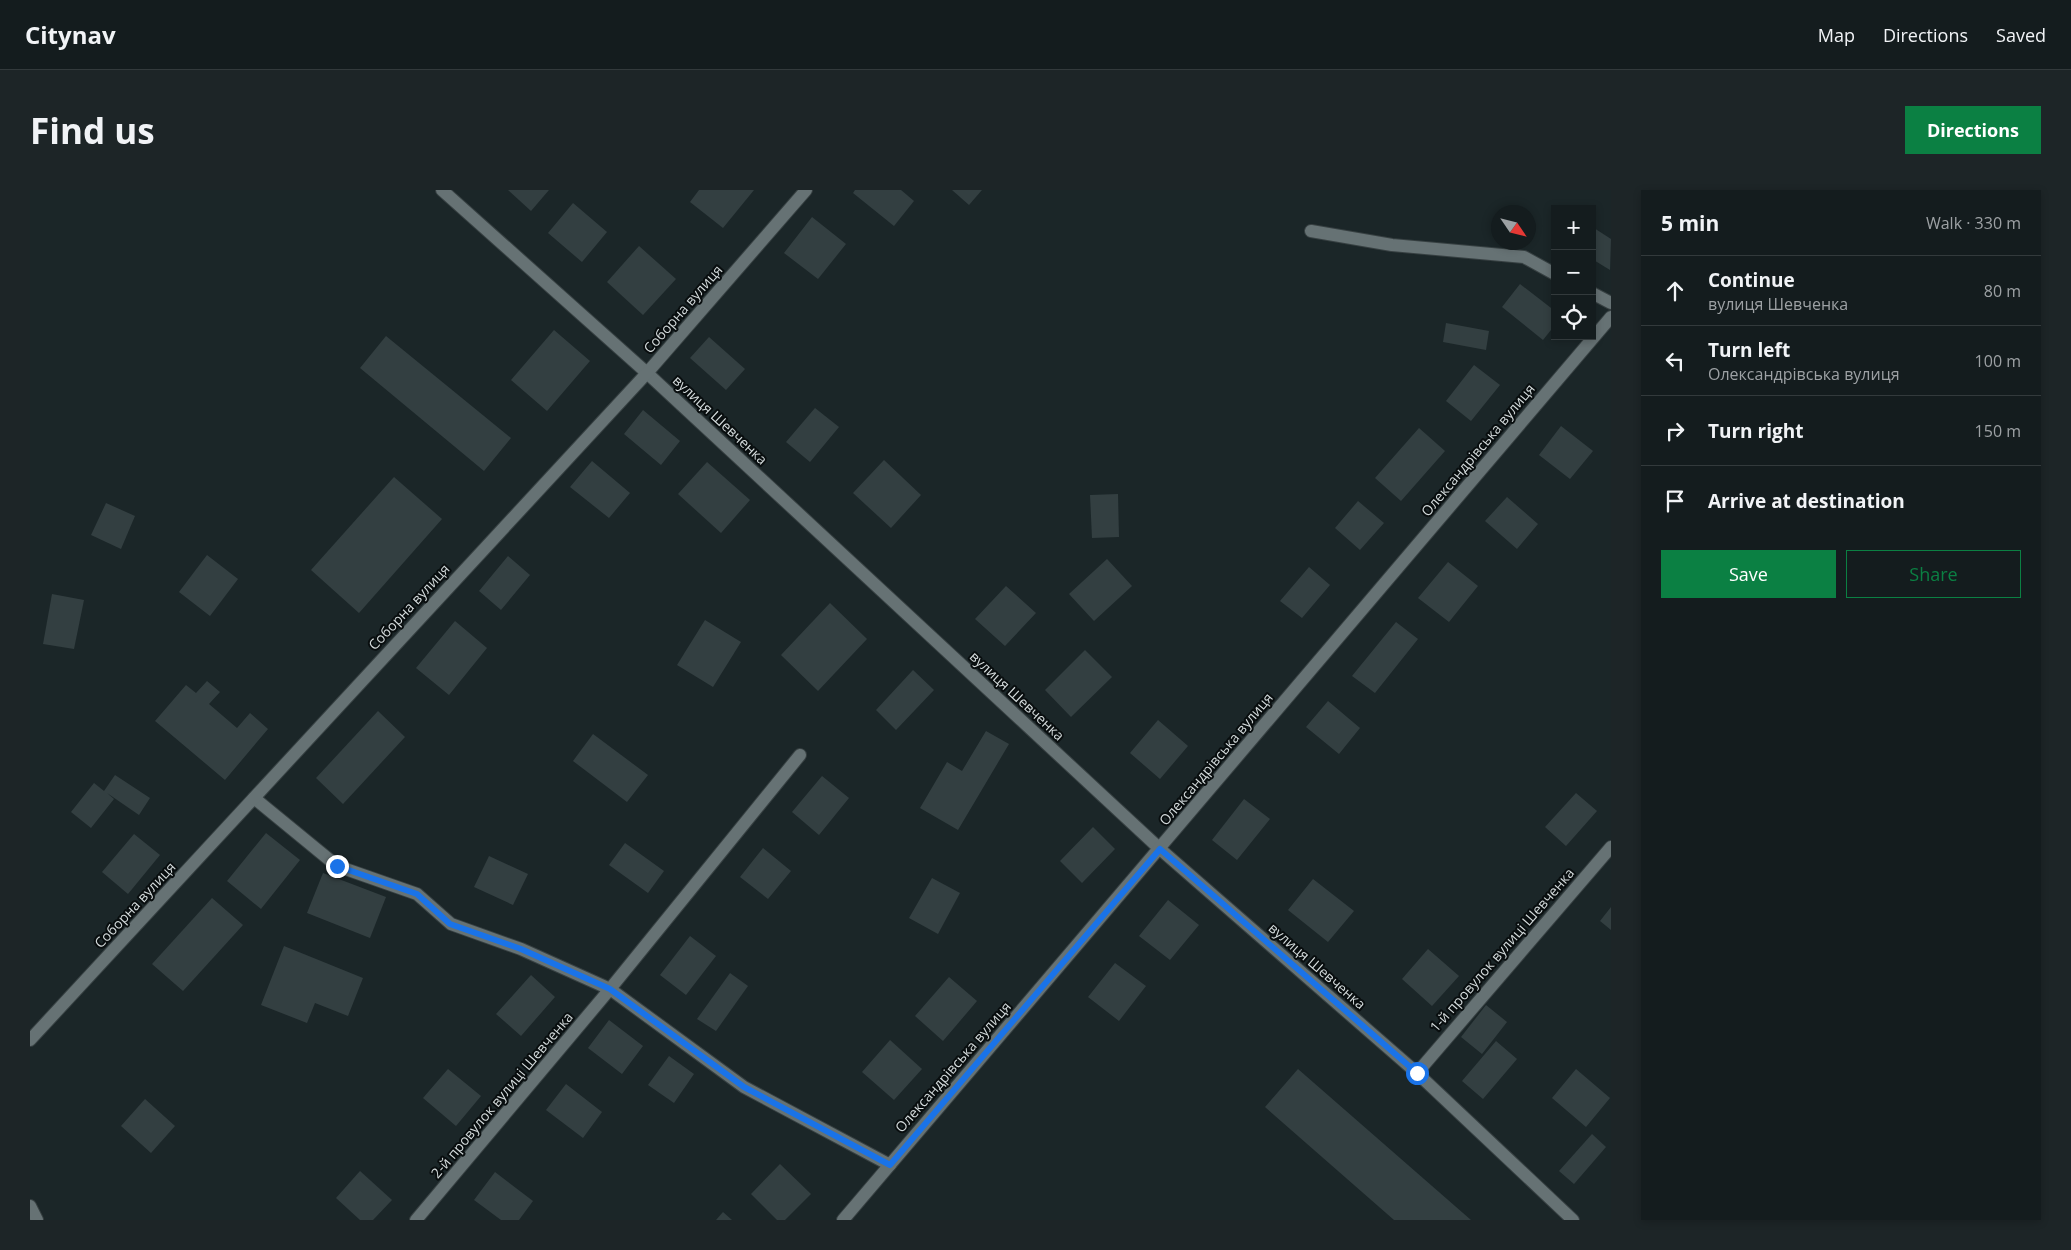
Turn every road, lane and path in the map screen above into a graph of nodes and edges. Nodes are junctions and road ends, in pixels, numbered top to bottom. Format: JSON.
{"nodes":[{"id":1,"x":442,"y":190,"type":"edge"},
{"id":2,"x":806,"y":190,"type":"edge"},
{"id":3,"x":1311,"y":231,"type":"dead end"},
{"id":4,"x":1551,"y":272,"type":"edge"},
{"id":5,"x":1596,"y":295,"type":"edge"},
{"id":6,"x":1611,"y":303,"type":"edge"},
{"id":7,"x":1611,"y":317,"type":"edge"},
{"id":8,"x":647,"y":373,"type":"junction"},
{"id":9,"x":800,"y":755,"type":"dead end"},
{"id":10,"x":254,"y":798,"type":"junction"},
{"id":11,"x":1611,"y":847,"type":"edge"},
{"id":12,"x":1160,"y":849,"type":"junction"},
{"id":13,"x":610,"y":989,"type":"junction"},
{"id":14,"x":30,"y":1040,"type":"edge"},
{"id":15,"x":1417,"y":1073,"type":"junction"},
{"id":16,"x":890,"y":1165,"type":"junction"},
{"id":17,"x":30,"y":1206,"type":"edge"},
{"id":18,"x":37,"y":1220,"type":"edge"},
{"id":19,"x":416,"y":1220,"type":"edge"},
{"id":20,"x":843,"y":1220,"type":"edge"},
{"id":21,"x":1573,"y":1220,"type":"edge"}],
"edges":[{"from":1,"to":8,"type":"street","name":"вулиця Шевченка"},
{"from":2,"to":8,"type":"street","name":"Соборна вулиця"},
{"from":3,"to":4,"type":"street"},
{"from":5,"to":6,"type":"street"},
{"from":7,"to":12,"type":"street","name":"Олександрівська вулиця"},
{"from":8,"to":10,"type":"street","name":"Соборна вулиця"},
{"from":8,"to":12,"type":"street","name":"вулиця Шевченка"},
{"from":9,"to":13,"type":"street","name":"2-й провулок вулиці Шевченка"},
{"from":10,"to":13,"type":"street"},
{"from":10,"to":14,"type":"street","name":"Соборна вулиця"},
{"from":11,"to":15,"type":"street","name":"1-й провулок вулиці Шевченка"},
{"from":12,"to":15,"type":"street","name":"вулиця Шевченка"},
{"from":12,"to":16,"type":"street","name":"Олександрівська вулиця"},
{"from":13,"to":16,"type":"street"},
{"from":13,"to":19,"type":"street","name":"2-й провулок вулиці Шевченка"},
{"from":15,"to":21,"type":"street","name":"вулиця Шевченка"},
{"from":16,"to":20,"type":"street","name":"Олександрівська вулиця"},
{"from":17,"to":18,"type":"street"}]}
